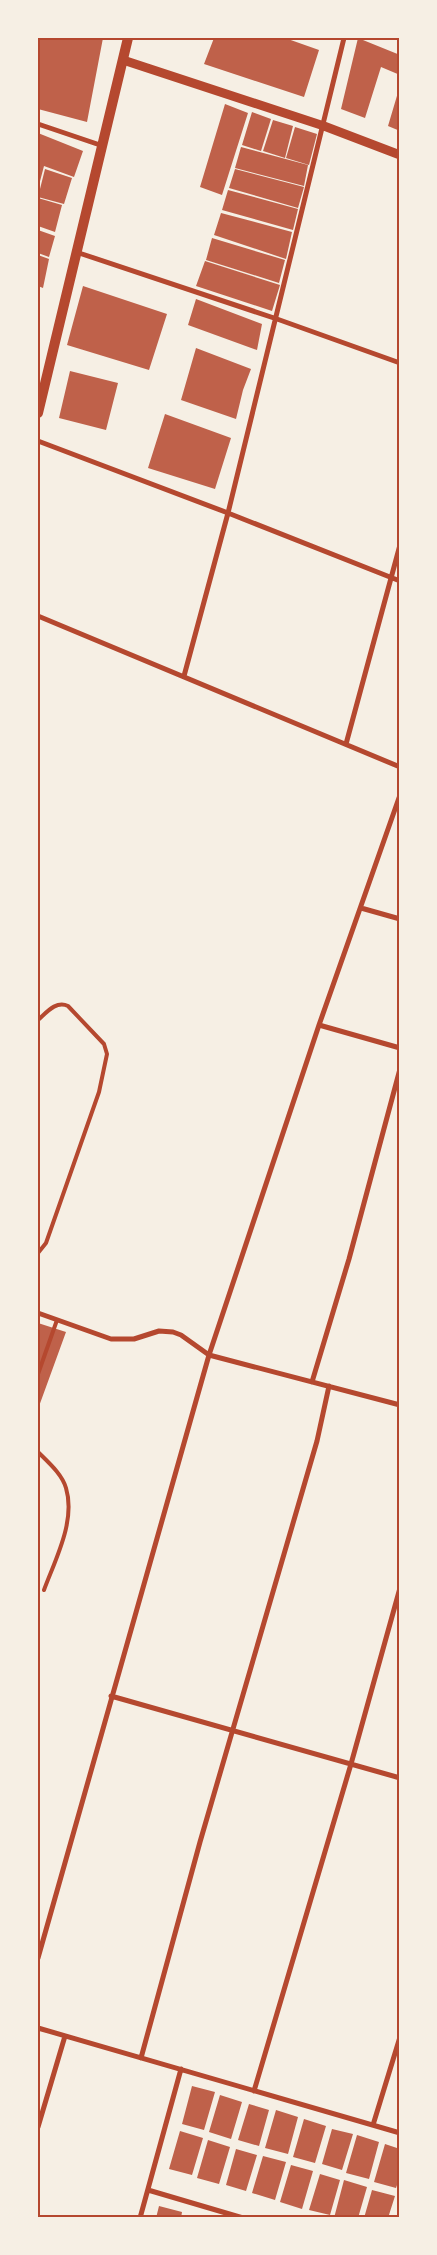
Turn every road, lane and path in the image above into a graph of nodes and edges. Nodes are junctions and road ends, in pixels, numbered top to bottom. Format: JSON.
{"nodes":[{"id":1,"x":128,"y":38,"type":"edge"},
{"id":2,"x":344,"y":38,"type":"edge"},
{"id":3,"x":123,"y":60,"type":"junction"},
{"id":4,"x":38,"y":124,"type":"edge"},
{"id":5,"x":324,"y":126,"type":"junction"},
{"id":6,"x":104,"y":146,"type":"junction"},
{"id":7,"x":400,"y":155,"type":"edge"},
{"id":8,"x":76,"y":252,"type":"junction"},
{"id":9,"x":277,"y":319,"type":"junction"},
{"id":10,"x":400,"y":363,"type":"edge"},
{"id":11,"x":38,"y":413,"type":"edge"},
{"id":12,"x":38,"y":441,"type":"edge"},
{"id":13,"x":228,"y":513,"type":"junction"},
{"id":14,"x":400,"y":545,"type":"edge"},
{"id":15,"x":391,"y":578,"type":"junction"},
{"id":16,"x":400,"y":581,"type":"edge"},
{"id":17,"x":38,"y":616,"type":"edge"},
{"id":18,"x":184,"y":676,"type":"junction"},
{"id":19,"x":346,"y":744,"type":"junction"},
{"id":20,"x":400,"y":767,"type":"edge"},
{"id":21,"x":400,"y":795,"type":"edge"},
{"id":22,"x":360,"y":908,"type":"junction"},
{"id":23,"x":400,"y":919,"type":"edge"},
{"id":24,"x":38,"y":1020,"type":"edge"},
{"id":25,"x":318,"y":1025,"type":"junction"},
{"id":26,"x":400,"y":1048,"type":"edge"},
{"id":27,"x":400,"y":1069,"type":"edge"},
{"id":28,"x":38,"y":1254,"type":"edge"},
{"id":29,"x":38,"y":1313,"type":"edge"},
{"id":30,"x":57,"y":1320,"type":"junction"},
{"id":31,"x":209,"y":1355,"type":"junction"},
{"id":32,"x":38,"y":1374,"type":"edge"},
{"id":33,"x":312,"y":1382,"type":"junction"},
{"id":34,"x":329,"y":1386,"type":"junction"},
{"id":35,"x":400,"y":1404,"type":"edge"},
{"id":36,"x":38,"y":1452,"type":"edge"},
{"id":37,"x":400,"y":1588,"type":"edge"},
{"id":38,"x":44,"y":1590,"type":"dead end"},
{"id":39,"x":111,"y":1696,"type":"junction"},
{"id":40,"x":234,"y":1731,"type":"junction"},
{"id":41,"x":351,"y":1764,"type":"junction"},
{"id":42,"x":400,"y":1778,"type":"edge"},
{"id":43,"x":38,"y":1958,"type":"edge"},
{"id":44,"x":38,"y":2028,"type":"edge"},
{"id":45,"x":65,"y":2036,"type":"junction"},
{"id":46,"x":400,"y":2038,"type":"edge"},
{"id":47,"x":141,"y":2058,"type":"junction"},
{"id":48,"x":181,"y":2069,"type":"junction"},
{"id":49,"x":254,"y":2090,"type":"junction"},
{"id":50,"x":373,"y":2125,"type":"junction"},
{"id":51,"x":38,"y":2127,"type":"edge"},
{"id":52,"x":400,"y":2133,"type":"edge"},
{"id":53,"x":148,"y":2190,"type":"junction"},
{"id":54,"x":140,"y":2218,"type":"edge"},
{"id":55,"x":243,"y":2218,"type":"edge"}],
"edges":[{"from":1,"to":3,"type":"main road"},
{"from":2,"to":5,"type":"street"},
{"from":3,"to":5,"type":"street"},
{"from":3,"to":6,"type":"main road"},
{"from":4,"to":6,"type":"street"},
{"from":5,"to":7,"type":"street"},
{"from":5,"to":9,"type":"street"},
{"from":6,"to":8,"type":"main road"},
{"from":8,"to":9,"type":"street"},
{"from":8,"to":11,"type":"main road"},
{"from":9,"to":10,"type":"street"},
{"from":9,"to":13,"type":"street"},
{"from":12,"to":13,"type":"street"},
{"from":13,"to":15,"type":"street"},
{"from":13,"to":18,"type":"street"},
{"from":14,"to":15,"type":"street"},
{"from":15,"to":16,"type":"street"},
{"from":15,"to":19,"type":"street"},
{"from":17,"to":18,"type":"street"},
{"from":18,"to":19,"type":"street"},
{"from":19,"to":20,"type":"street"},
{"from":21,"to":22,"type":"street"},
{"from":22,"to":23,"type":"street"},
{"from":22,"to":25,"type":"street"},
{"from":24,"to":28,"type":"lane"},
{"from":25,"to":26,"type":"street"},
{"from":25,"to":31,"type":"street"},
{"from":27,"to":33,"type":"street"},
{"from":29,"to":30,"type":"street"},
{"from":30,"to":31,"type":"street"},
{"from":30,"to":32,"type":"lane"},
{"from":31,"to":33,"type":"street"},
{"from":31,"to":39,"type":"street"},
{"from":33,"to":34,"type":"street"},
{"from":34,"to":35,"type":"street"},
{"from":34,"to":40,"type":"street"},
{"from":36,"to":38,"type":"lane"},
{"from":37,"to":41,"type":"street"},
{"from":39,"to":40,"type":"street"},
{"from":39,"to":43,"type":"street"},
{"from":40,"to":41,"type":"street"},
{"from":40,"to":47,"type":"street"},
{"from":41,"to":42,"type":"street"},
{"from":41,"to":49,"type":"street"},
{"from":44,"to":45,"type":"street"},
{"from":45,"to":47,"type":"street"},
{"from":45,"to":51,"type":"street"},
{"from":46,"to":50,"type":"street"},
{"from":47,"to":48,"type":"street"},
{"from":48,"to":49,"type":"street"},
{"from":48,"to":53,"type":"street"},
{"from":49,"to":50,"type":"street"},
{"from":50,"to":52,"type":"street"},
{"from":53,"to":54,"type":"street"},
{"from":53,"to":55,"type":"street"}]}
